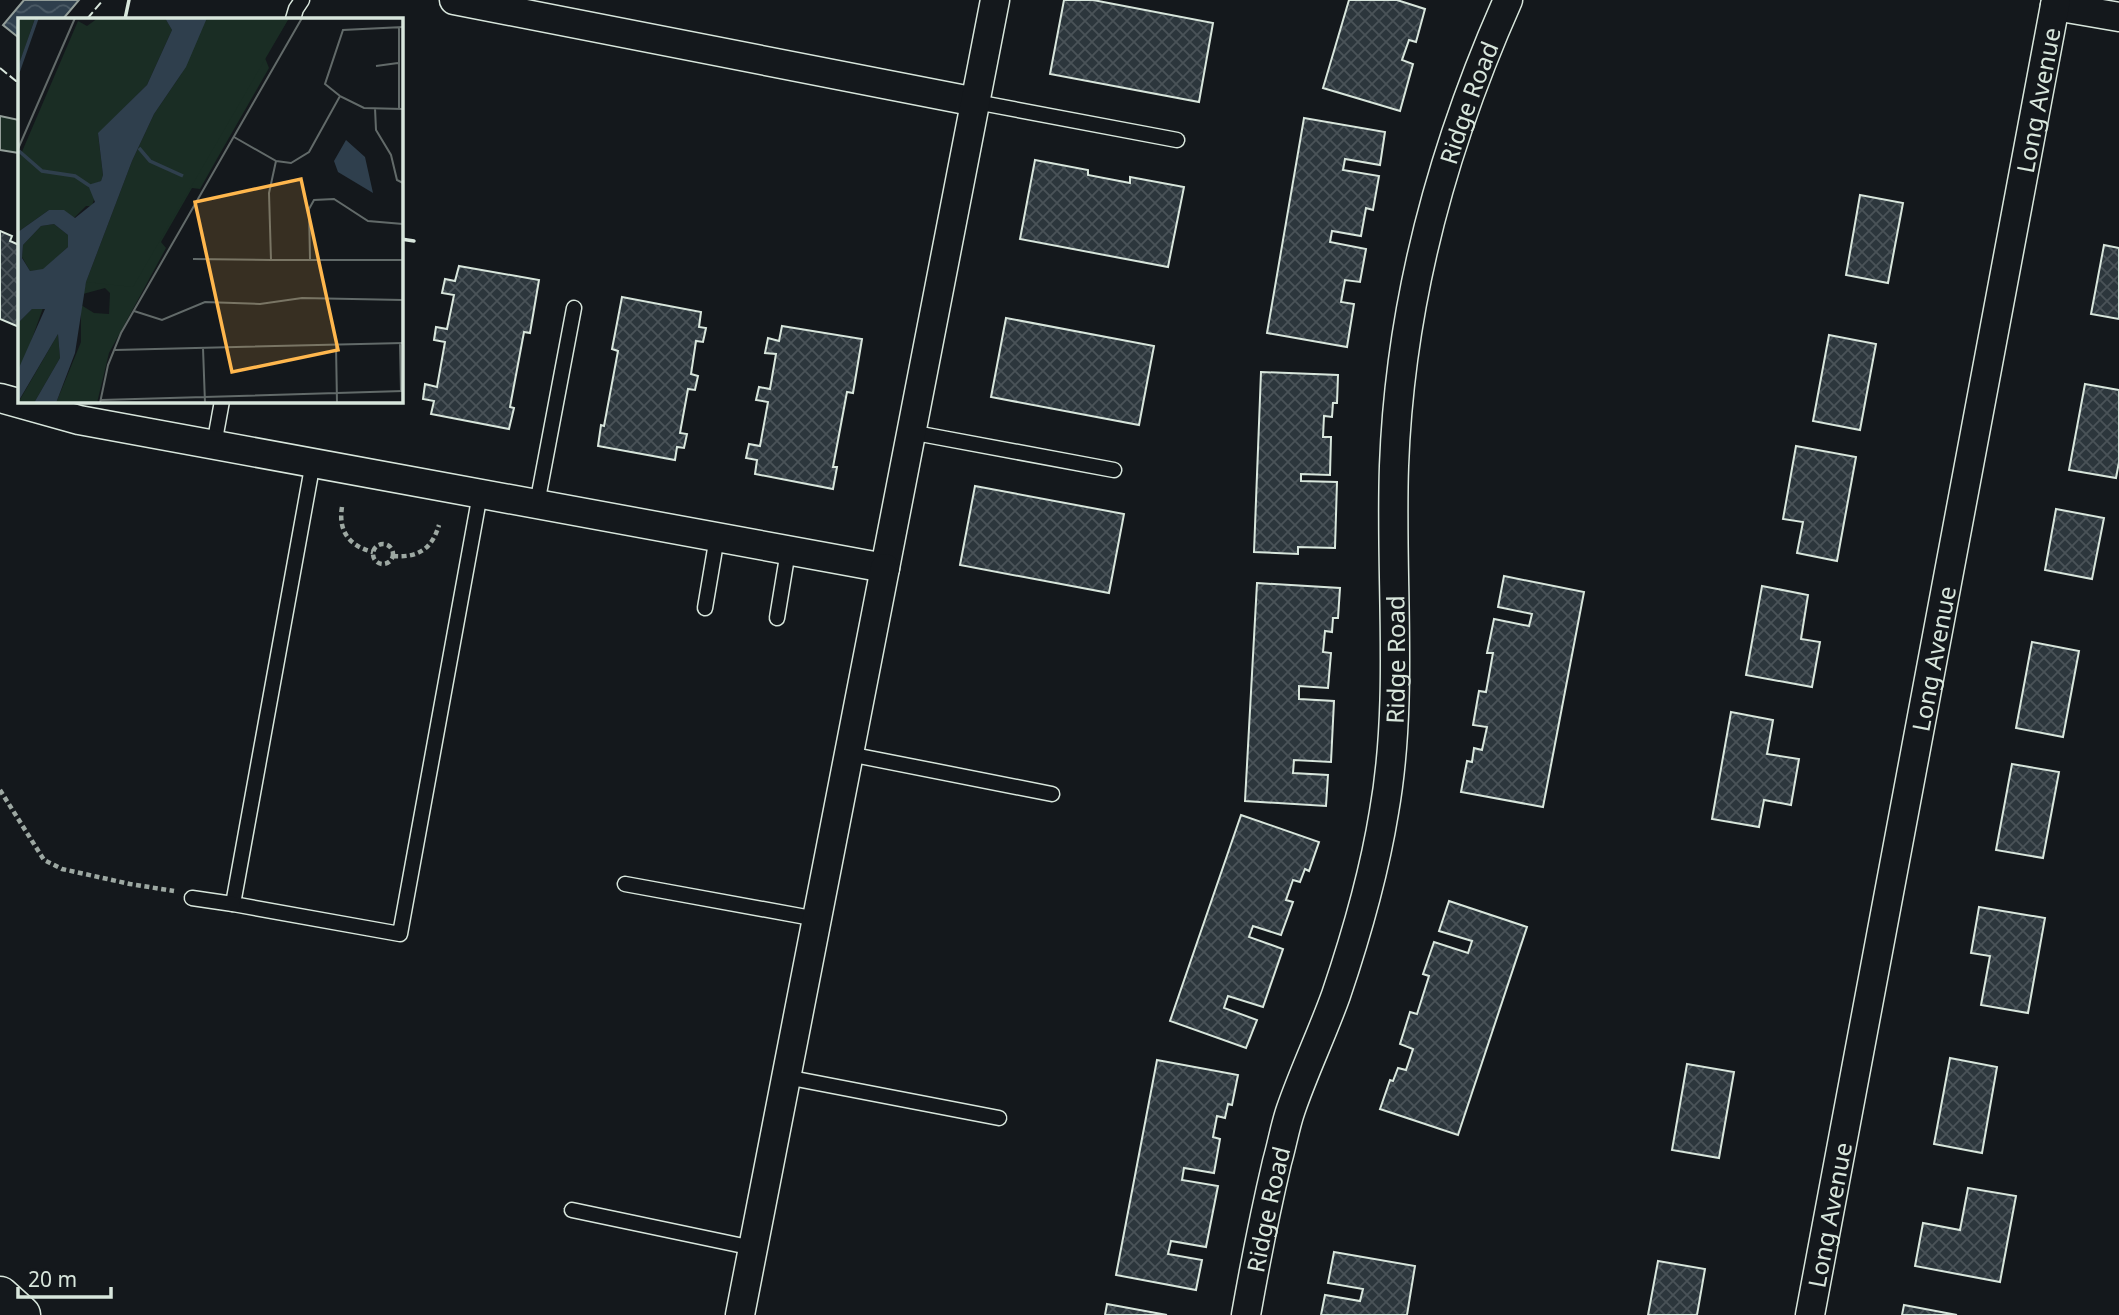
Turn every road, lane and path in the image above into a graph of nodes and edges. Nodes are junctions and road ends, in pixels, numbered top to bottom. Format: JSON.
{"nodes":[{"id":1,"x":302,"y":0,"type":"edge"},
{"id":2,"x":454,"y":0,"type":"edge"},
{"id":3,"x":995,"y":0,"type":"edge"},
{"id":4,"x":1508,"y":0,"type":"edge"},
{"id":5,"x":2056,"y":3,"type":"edge"},
{"id":6,"x":2119,"y":17,"type":"edge"},
{"id":7,"x":293,"y":18,"type":"edge"},
{"id":8,"x":976,"y":102,"type":"junction"},
{"id":9,"x":1177,"y":140,"type":"dead end"},
{"id":10,"x":574,"y":308,"type":"dead end"},
{"id":11,"x":0,"y":398,"type":"edge"},
{"id":12,"x":222,"y":402,"type":"edge"},
{"id":13,"x":910,"y":432,"type":"junction"},
{"id":14,"x":214,"y":445,"type":"junction"},
{"id":15,"x":313,"y":463,"type":"junction"},
{"id":16,"x":1114,"y":470,"type":"dead end"},
{"id":17,"x":480,"y":494,"type":"junction"},
{"id":18,"x":537,"y":504,"type":"junction"},
{"id":19,"x":342,"y":507,"type":"dead end"},
{"id":20,"x":439,"y":524,"type":"dead end"},
{"id":21,"x":717,"y":537,"type":"junction"},
{"id":22,"x":788,"y":551,"type":"junction"},
{"id":23,"x":373,"y":552,"type":"junction"},
{"id":24,"x":393,"y":556,"type":"junction"},
{"id":25,"x":885,"y":568,"type":"junction"},
{"id":26,"x":705,"y":608,"type":"dead end"},
{"id":27,"x":777,"y":618,"type":"dead end"},
{"id":28,"x":849,"y":754,"type":"junction"},
{"id":29,"x":0,"y":790,"type":"edge"},
{"id":30,"x":1052,"y":794,"type":"dead end"},
{"id":31,"x":625,"y":884,"type":"dead end"},
{"id":32,"x":192,"y":898,"type":"joint"},
{"id":33,"x":233,"y":904,"type":"junction"},
{"id":34,"x":817,"y":919,"type":"junction"},
{"id":35,"x":786,"y":1077,"type":"junction"},
{"id":36,"x":999,"y":1118,"type":"dead end"},
{"id":37,"x":572,"y":1210,"type":"dead end"},
{"id":38,"x":753,"y":1248,"type":"junction"},
{"id":39,"x":0,"y":1296,"type":"edge"},
{"id":40,"x":21,"y":1315,"type":"edge"},
{"id":41,"x":740,"y":1315,"type":"edge"},
{"id":42,"x":1246,"y":1315,"type":"edge"},
{"id":43,"x":1810,"y":1315,"type":"edge"}],
"edges":[{"from":1,"to":7,"type":"lane"},
{"from":2,"to":8,"type":"street"},
{"from":3,"to":8,"type":"street"},
{"from":4,"to":42,"type":"street","name":"Ridge Road"},
{"from":5,"to":6,"type":"street"},
{"from":5,"to":43,"type":"street","name":"Long Avenue"},
{"from":8,"to":9,"type":"lane"},
{"from":8,"to":13,"type":"street"},
{"from":10,"to":18,"type":"lane"},
{"from":11,"to":14,"type":"street"},
{"from":12,"to":14,"type":"lane"},
{"from":13,"to":16,"type":"lane"},
{"from":13,"to":25,"type":"street"},
{"from":14,"to":15,"type":"street"},
{"from":15,"to":17,"type":"street"},
{"from":15,"to":33,"type":"lane"},
{"from":17,"to":18,"type":"street"},
{"from":17,"to":33,"type":"lane"},
{"from":18,"to":21,"type":"street"},
{"from":19,"to":23,"type":"path"},
{"from":20,"to":24,"type":"path"},
{"from":21,"to":22,"type":"street"},
{"from":21,"to":26,"type":"lane"},
{"from":22,"to":25,"type":"street"},
{"from":22,"to":27,"type":"lane"},
{"from":23,"to":24,"type":"path"},
{"from":23,"to":24,"type":"path"},
{"from":25,"to":28,"type":"street"},
{"from":28,"to":30,"type":"lane"},
{"from":28,"to":34,"type":"street"},
{"from":29,"to":32,"type":"path"},
{"from":31,"to":34,"type":"lane"},
{"from":32,"to":33,"type":"lane"},
{"from":34,"to":35,"type":"street"},
{"from":35,"to":36,"type":"lane"},
{"from":35,"to":38,"type":"street"},
{"from":37,"to":38,"type":"lane"},
{"from":38,"to":41,"type":"street"},
{"from":39,"to":40,"type":"main road"}]}
